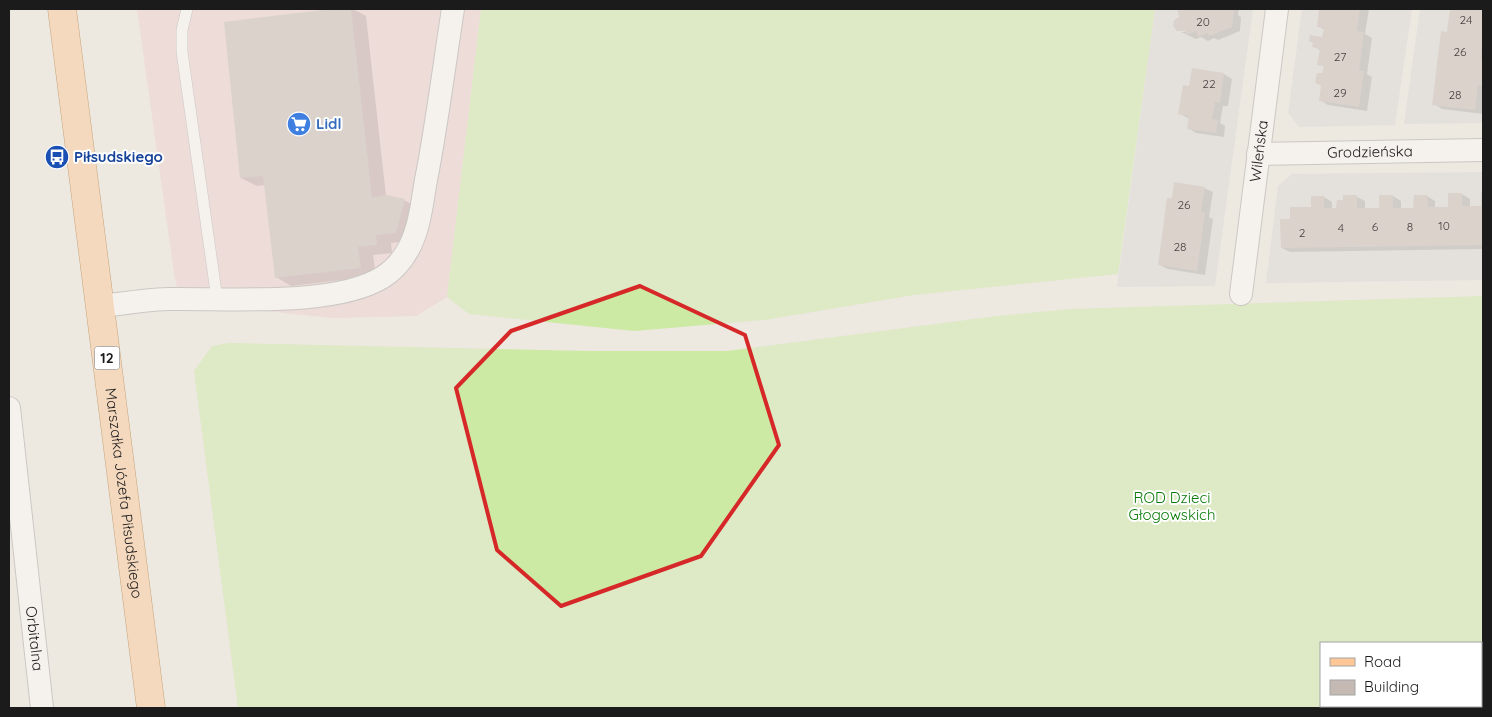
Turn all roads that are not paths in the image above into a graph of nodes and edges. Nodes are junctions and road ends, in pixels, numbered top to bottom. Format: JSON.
{"nodes":[{"id":1,"x":62,"y":9,"type":"edge"},
{"id":2,"x":187,"y":9,"type":"edge"},
{"id":3,"x":453,"y":9,"type":"edge"},
{"id":4,"x":1277,"y":9,"type":"edge"},
{"id":5,"x":1483,"y":150,"type":"edge"},
{"id":6,"x":1258,"y":154,"type":"junction"},
{"id":7,"x":1241,"y":294,"type":"dead end"},
{"id":8,"x":217,"y":299,"type":"junction"},
{"id":9,"x":100,"y":306,"type":"junction"},
{"id":10,"x":9,"y":408,"type":"edge"},
{"id":11,"x":18,"y":572,"type":"edge"},
{"id":12,"x":42,"y":708,"type":"edge"},
{"id":13,"x":151,"y":708,"type":"edge"}],
"edges":[{"from":1,"to":9,"type":"main road","name":"Marszałka Józefa Piłsudskiego","number":"12"},
{"from":2,"to":8,"type":"lane"},
{"from":3,"to":8,"type":"street"},
{"from":4,"to":6,"type":"street","name":"Wileńska"},
{"from":5,"to":6,"type":"street","name":"Grodzieńska"},
{"from":6,"to":7,"type":"street","name":"Wileńska"},
{"from":8,"to":9,"type":"street"},
{"from":9,"to":13,"type":"main road","name":"Marszałka Józefa Piłsudskiego","number":"12"},
{"from":10,"to":11,"type":"street","name":"Orbitalna"},
{"from":11,"to":12,"type":"street","name":"Orbitalna"}]}
